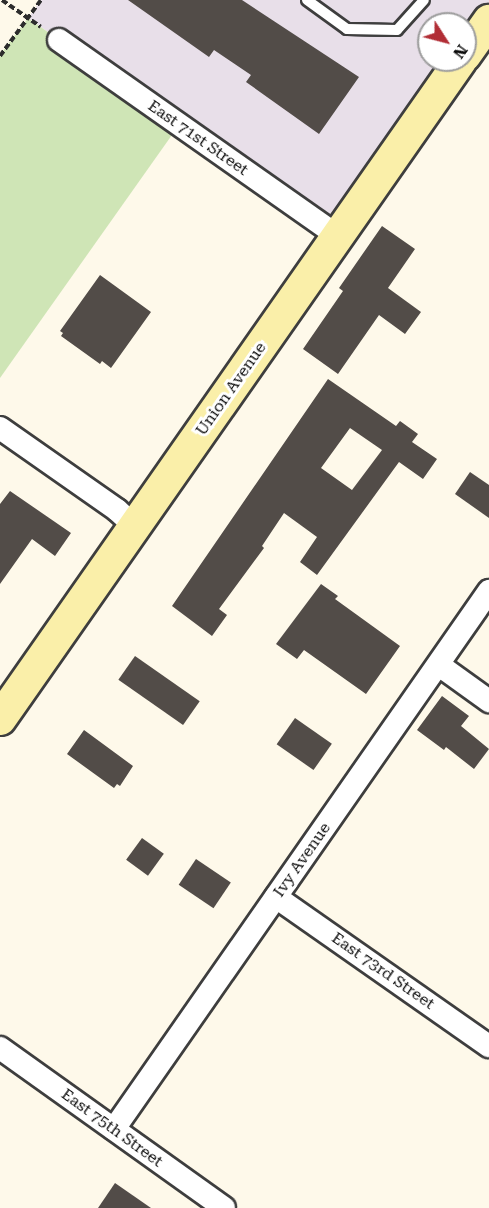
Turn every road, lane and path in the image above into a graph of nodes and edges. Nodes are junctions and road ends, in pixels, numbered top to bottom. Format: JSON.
{"nodes":[{"id":1,"x":2,"y":0,"type":"edge"},
{"id":2,"x":41,"y":0,"type":"edge"},
{"id":3,"x":307,"y":0,"type":"edge"},
{"id":4,"x":424,"y":0,"type":"edge"},
{"id":5,"x":28,"y":18,"type":"junction"},
{"id":6,"x":489,"y":21,"type":"edge"},
{"id":7,"x":477,"y":38,"type":"edge"},
{"id":8,"x":59,"y":40,"type":"joint"},
{"id":9,"x":0,"y":56,"type":"edge"},
{"id":10,"x":453,"y":72,"type":"edge"},
{"id":11,"x":338,"y":236,"type":"junction"},
{"id":12,"x":0,"y":428,"type":"edge"},
{"id":13,"x":135,"y":526,"type":"junction"},
{"id":14,"x":489,"y":591,"type":"edge"},
{"id":15,"x":439,"y":664,"type":"junction"},
{"id":16,"x":489,"y":701,"type":"edge"},
{"id":17,"x":0,"y":719,"type":"edge"},
{"id":18,"x":276,"y":897,"type":"junction"},
{"id":19,"x":489,"y":1046,"type":"edge"},
{"id":20,"x":0,"y":1048,"type":"edge"},
{"id":21,"x":114,"y":1129,"type":"junction"},
{"id":22,"x":224,"y":1208,"type":"edge"}],
"edges":[{"from":1,"to":5,"type":"path"},
{"from":2,"to":5,"type":"path"},
{"from":3,"to":4,"type":"lane"},
{"from":5,"to":8,"type":"path"},
{"from":5,"to":9,"type":"path"},
{"from":6,"to":7,"type":"main road"},
{"from":8,"to":11,"type":"street","name":"East 71st Street"},
{"from":10,"to":11,"type":"main road","name":"Union Avenue"},
{"from":11,"to":13,"type":"main road","name":"Union Avenue"},
{"from":12,"to":13,"type":"street"},
{"from":13,"to":17,"type":"main road","name":"Union Avenue"},
{"from":14,"to":15,"type":"street","name":"Ivy Avenue"},
{"from":15,"to":16,"type":"street"},
{"from":15,"to":18,"type":"street","name":"Ivy Avenue"},
{"from":18,"to":19,"type":"street","name":"East 73rd Street"},
{"from":18,"to":21,"type":"street","name":"Ivy Avenue"},
{"from":20,"to":21,"type":"street","name":"East 75th Street"},
{"from":21,"to":22,"type":"street","name":"East 75th Street"}]}
